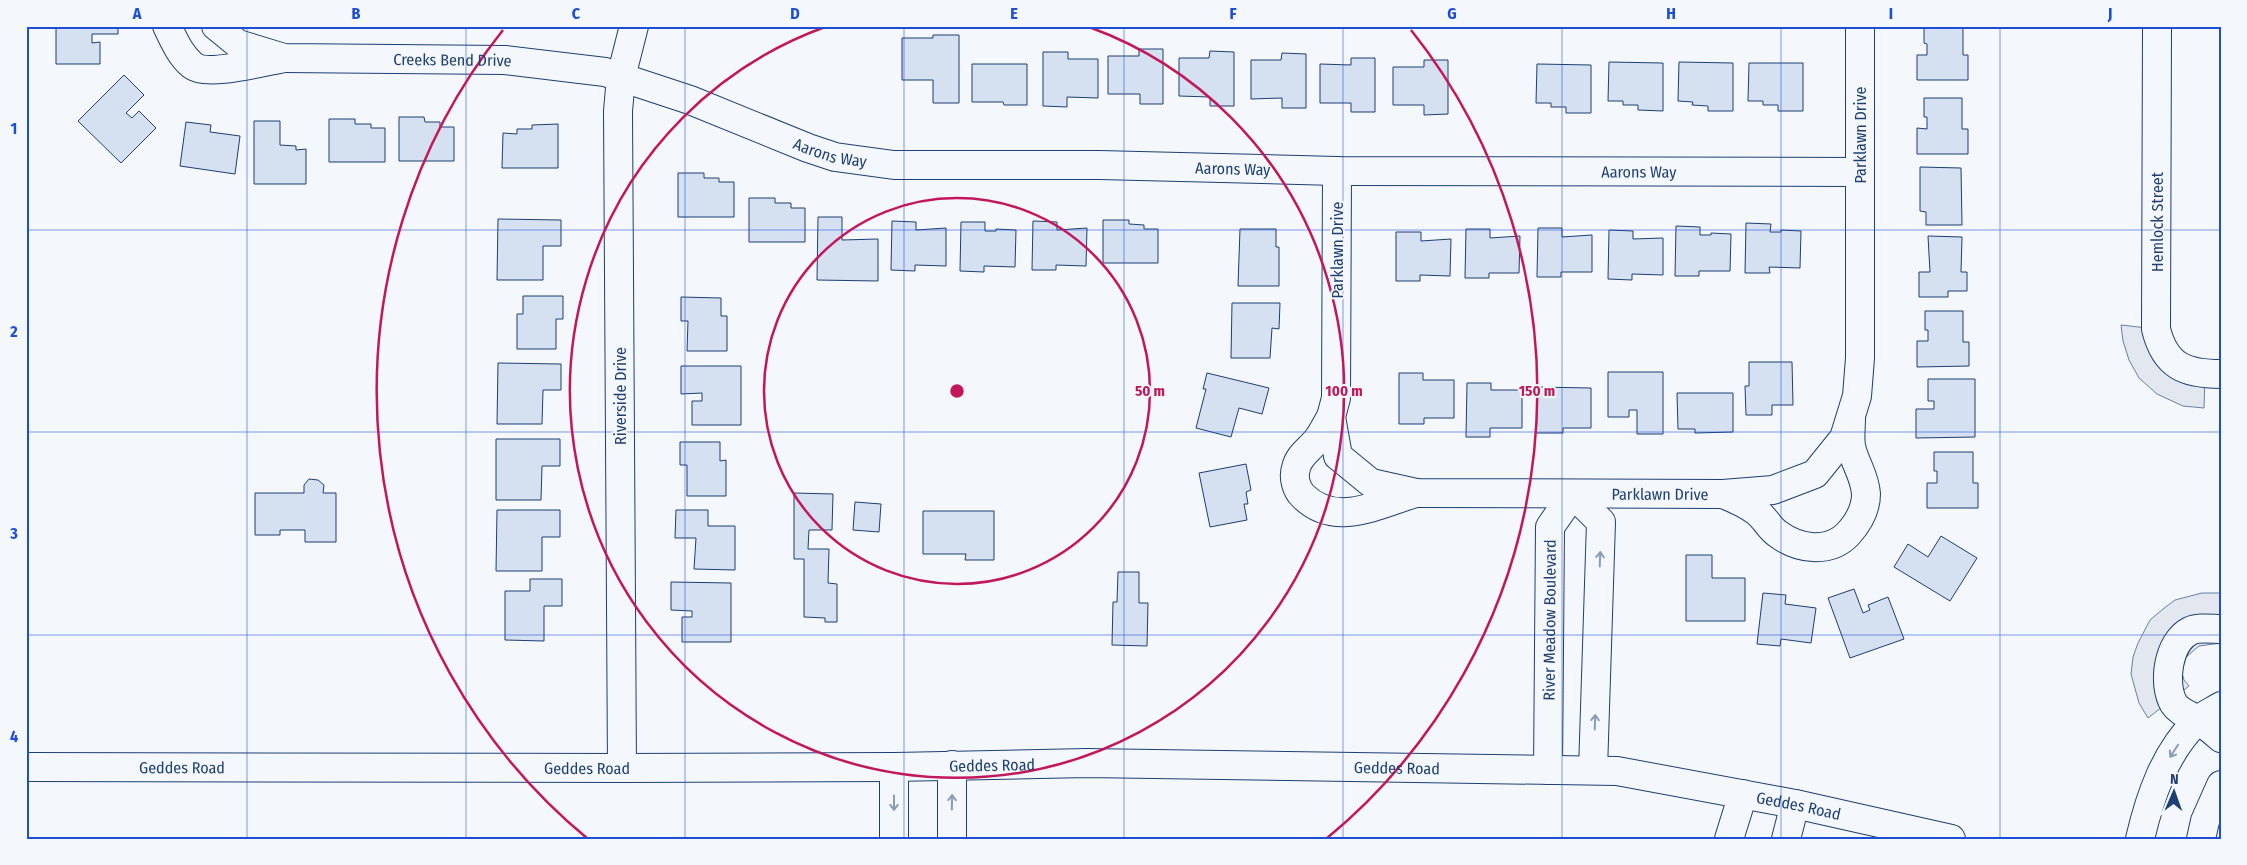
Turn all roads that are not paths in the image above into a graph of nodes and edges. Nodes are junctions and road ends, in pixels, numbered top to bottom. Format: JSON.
{"nodes":[{"id":1,"x":167,"y":26,"type":"edge"},
{"id":2,"x":216,"y":26,"type":"edge"},
{"id":3,"x":634,"y":26,"type":"edge"},
{"id":4,"x":1860,"y":26,"type":"edge"},
{"id":5,"x":2157,"y":26,"type":"edge"},
{"id":6,"x":284,"y":58,"type":"junction"},
{"id":7,"x":621,"y":77,"type":"junction"},
{"id":8,"x":1337,"y":171,"type":"junction"},
{"id":9,"x":1860,"y":172,"type":"junction"},
{"id":10,"x":2221,"y":374,"type":"edge"},
{"id":11,"x":1331,"y":417,"type":"junction"},
{"id":12,"x":1851,"y":417,"type":"junction"},
{"id":13,"x":1416,"y":493,"type":"junction"},
{"id":14,"x":1573,"y":494,"type":"junction"},
{"id":15,"x":1723,"y":494,"type":"junction"},
{"id":16,"x":2221,"y":629,"type":"edge"},
{"id":17,"x":2209,"y":713,"type":"edge"},
{"id":18,"x":2221,"y":738,"type":"edge"},
{"id":19,"x":952,"y":765,"type":"junction"},
{"id":20,"x":26,"y":767,"type":"edge"},
{"id":21,"x":894,"y":767,"type":"junction"},
{"id":22,"x":622,"y":768,"type":"junction"},
{"id":23,"x":1548,"y":770,"type":"junction"},
{"id":24,"x":1593,"y":770,"type":"junction"},
{"id":25,"x":2221,"y":785,"type":"edge"},
{"id":26,"x":1743,"y":794,"type":"junction"},
{"id":27,"x":1795,"y":804,"type":"junction"},
{"id":28,"x":894,"y":839,"type":"edge"},
{"id":29,"x":952,"y":839,"type":"edge"},
{"id":30,"x":1729,"y":839,"type":"edge"},
{"id":31,"x":1786,"y":839,"type":"edge"},
{"id":32,"x":1951,"y":839,"type":"edge"},
{"id":33,"x":2140,"y":839,"type":"edge"},
{"id":34,"x":2201,"y":839,"type":"edge"}],
"edges":[{"from":1,"to":6,"type":"street","name":"Creeks Bend Drive"},
{"from":2,"to":6,"type":"street","name":"Creeks Bend Drive"},
{"from":3,"to":7,"type":"street","name":"Riverside Drive"},
{"from":4,"to":9,"type":"street","name":"Parklawn Drive"},
{"from":5,"to":10,"type":"street","name":"Hemlock Street"},
{"from":6,"to":7,"type":"street","name":"Creeks Bend Drive"},
{"from":7,"to":8,"type":"street","name":"Aarons Way"},
{"from":7,"to":22,"type":"street","name":"Riverside Drive"},
{"from":8,"to":9,"type":"street","name":"Aarons Way"},
{"from":8,"to":11,"type":"street","name":"Parklawn Drive"},
{"from":9,"to":12,"type":"street","name":"Parklawn Drive"},
{"from":11,"to":13,"type":"street","name":"Parklawn Drive"},
{"from":11,"to":13,"type":"street"},
{"from":12,"to":15,"type":"street","name":"Parklawn Drive"},
{"from":12,"to":15,"type":"street"},
{"from":13,"to":14,"type":"street","name":"Parklawn Drive"},
{"from":14,"to":15,"type":"street","name":"Parklawn Drive"},
{"from":14,"to":23,"type":"street","name":"River Meadow Boulevard"},
{"from":24,"to":14,"type":"street","one_way":true},
{"from":16,"to":17,"type":"street"},
{"from":17,"to":18,"type":"street"},
{"from":17,"to":33,"type":"street","one_way":true},
{"from":19,"to":21,"type":"street","name":"Geddes Road"},
{"from":19,"to":23,"type":"street","name":"Geddes Road"},
{"from":29,"to":19,"type":"street","one_way":true},
{"from":20,"to":22,"type":"street","name":"Geddes Road"},
{"from":21,"to":22,"type":"street","name":"Geddes Road"},
{"from":21,"to":28,"type":"street","one_way":true},
{"from":23,"to":24,"type":"street","name":"Geddes Road"},
{"from":24,"to":26,"type":"street","name":"Geddes Road"},
{"from":25,"to":34,"type":"street"},
{"from":26,"to":27,"type":"street","name":"Geddes Road"},
{"from":26,"to":30,"type":"street"},
{"from":27,"to":31,"type":"street"},
{"from":27,"to":32,"type":"street","name":"Geddes Road"}]}
